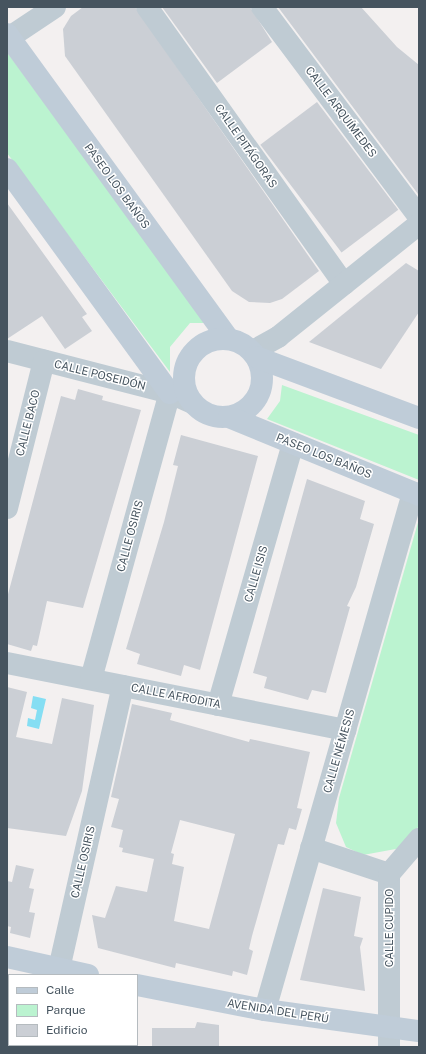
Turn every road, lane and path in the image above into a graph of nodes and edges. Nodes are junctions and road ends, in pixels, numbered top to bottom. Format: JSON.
{"nodes":[{"id":1,"x":56,"y":7,"type":"edge"},
{"id":2,"x":147,"y":7,"type":"edge"},
{"id":3,"x":262,"y":7,"type":"edge"},
{"id":4,"x":8,"y":36,"type":"edge"},
{"id":5,"x":7,"y":169,"type":"edge"},
{"id":6,"x":419,"y":217,"type":"edge"},
{"id":7,"x":414,"y":235,"type":"edge"},
{"id":8,"x":344,"y":284,"type":"junction"},
{"id":9,"x":228,"y":338,"type":"junction"},
{"id":10,"x":7,"y":351,"type":"edge"},
{"id":11,"x":254,"y":354,"type":"junction"},
{"id":12,"x":44,"y":361,"type":"junction"},
{"id":13,"x":170,"y":393,"type":"junction"},
{"id":14,"x":192,"y":403,"type":"junction"},
{"id":15,"x":229,"y":417,"type":"junction"},
{"id":16,"x":419,"y":418,"type":"edge"},
{"id":17,"x":293,"y":444,"type":"junction"},
{"id":18,"x":416,"y":494,"type":"edge"},
{"id":19,"x":7,"y":508,"type":"edge"},
{"id":20,"x":7,"y":663,"type":"edge"},
{"id":21,"x":91,"y":679,"type":"junction"},
{"id":22,"x":122,"y":686,"type":"junction"},
{"id":23,"x":218,"y":705,"type":"junction"},
{"id":24,"x":345,"y":730,"type":"junction"},
{"id":25,"x":419,"y":839,"type":"edge"},
{"id":26,"x":310,"y":848,"type":"junction"},
{"id":27,"x":390,"y":874,"type":"junction"},
{"id":28,"x":7,"y":957,"type":"edge"},
{"id":29,"x":59,"y":969,"type":"junction"},
{"id":30,"x":83,"y":974,"type":"edge"},
{"id":31,"x":138,"y":985,"type":"edge"},
{"id":32,"x":265,"y":1010,"type":"junction"},
{"id":33,"x":419,"y":1031,"type":"edge"},
{"id":34,"x":389,"y":1037,"type":"edge"}],
"edges":[{"from":1,"to":4,"type":"street"},
{"from":2,"to":8,"type":"street","name":"CALLE PITÁGORAS"},
{"from":3,"to":6,"type":"street","name":"CALLE ARQUÍMEDES"},
{"from":4,"to":9,"type":"street","name":"PASEO LOS BAÑOS"},
{"from":5,"to":13,"type":"street"},
{"from":7,"to":8,"type":"street"},
{"from":8,"to":11,"type":"street"},
{"from":9,"to":11,"type":"street"},
{"from":9,"to":14,"type":"street"},
{"from":10,"to":12,"type":"street","name":"CALLE POSEIDÓN"},
{"from":11,"to":15,"type":"street"},
{"from":11,"to":16,"type":"street"},
{"from":12,"to":13,"type":"street","name":"CALLE POSEIDÓN"},
{"from":12,"to":19,"type":"street","name":"CALLE BACO"},
{"from":13,"to":14,"type":"street","name":"CALLE POSEIDÓN"},
{"from":13,"to":21,"type":"street","name":"CALLE OSIRIS"},
{"from":14,"to":15,"type":"street"},
{"from":15,"to":17,"type":"street","name":"PASEO LOS BAÑOS"},
{"from":17,"to":18,"type":"street","name":"PASEO LOS BAÑOS"},
{"from":17,"to":23,"type":"street","name":"CALLE ISIS"},
{"from":18,"to":24,"type":"street","name":"CALLE NÉMESIS"},
{"from":20,"to":21,"type":"street","name":"CALLE AFRODITA"},
{"from":21,"to":22,"type":"street","name":"CALLE AFRODITA"},
{"from":22,"to":23,"type":"street","name":"CALLE AFRODITA"},
{"from":22,"to":29,"type":"street","name":"CALLE OSIRIS"},
{"from":23,"to":24,"type":"street","name":"CALLE AFRODITA"},
{"from":24,"to":26,"type":"street","name":"CALLE NÉMESIS"},
{"from":25,"to":27,"type":"street","name":"CALLE CUPIDO"},
{"from":26,"to":27,"type":"street"},
{"from":26,"to":32,"type":"street","name":"CALLE NÉMESIS"},
{"from":27,"to":34,"type":"street","name":"CALLE CUPIDO"},
{"from":28,"to":29,"type":"street"},
{"from":29,"to":30,"type":"street"},
{"from":31,"to":32,"type":"street","name":"AVENIDA DEL PERÚ"},
{"from":32,"to":34,"type":"street","name":"AVENIDA DEL PERÚ"},
{"from":33,"to":34,"type":"street","name":"AVENIDA DEL PERÚ"}]}
